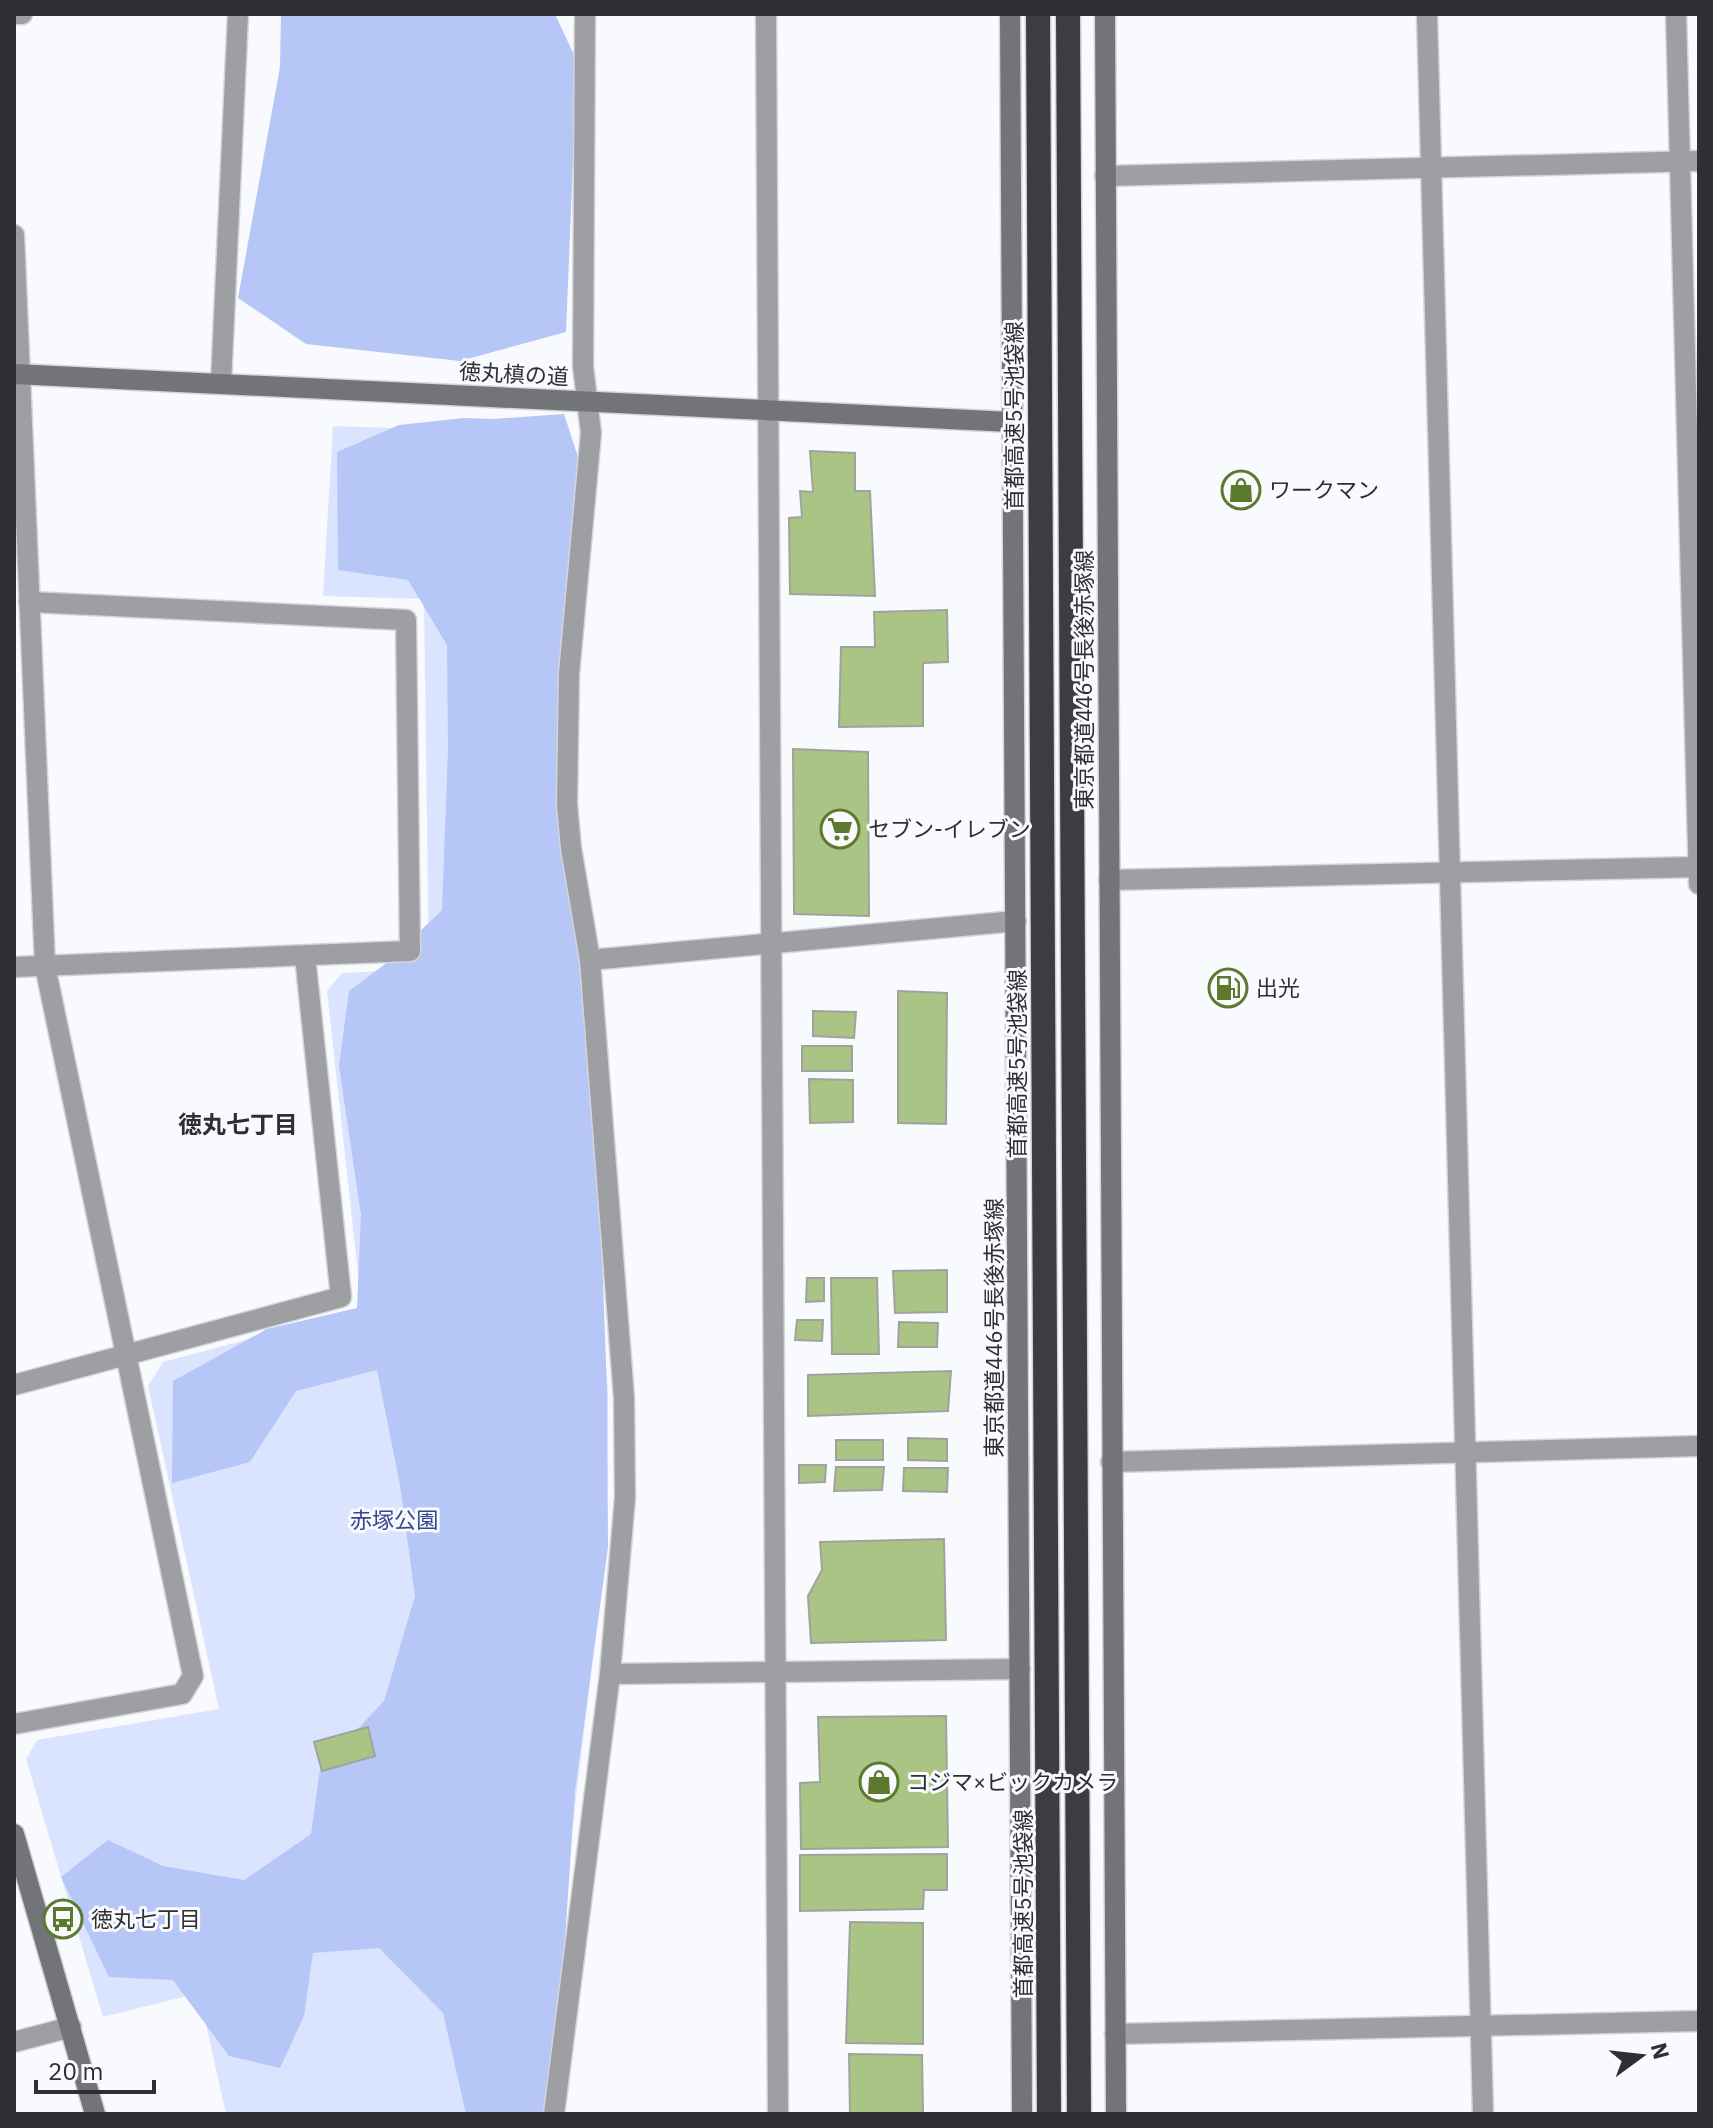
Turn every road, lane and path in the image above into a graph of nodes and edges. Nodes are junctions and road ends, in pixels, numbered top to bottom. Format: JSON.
{"nodes":[{"id":1,"x":14,"y":14,"type":"edge"},
{"id":2,"x":22,"y":14,"type":"edge"},
{"id":3,"x":238,"y":14,"type":"edge"},
{"id":4,"x":585,"y":14,"type":"edge"},
{"id":5,"x":766,"y":14,"type":"edge"},
{"id":6,"x":1010,"y":14,"type":"edge"},
{"id":7,"x":1038,"y":14,"type":"edge"},
{"id":8,"x":1068,"y":14,"type":"edge"},
{"id":9,"x":1105,"y":14,"type":"edge"},
{"id":10,"x":1427,"y":14,"type":"edge"},
{"id":11,"x":1676,"y":14,"type":"edge"},
{"id":12,"x":1689,"y":161,"type":"edge"},
{"id":13,"x":1432,"y":167,"type":"junction"},
{"id":14,"x":1105,"y":176,"type":"junction"},
{"id":15,"x":14,"y":235,"type":"edge"},
{"id":16,"x":16,"y":374,"type":"edge"},
{"id":17,"x":221,"y":383,"type":"junction"},
{"id":18,"x":588,"y":402,"type":"junction"},
{"id":19,"x":766,"y":410,"type":"junction"},
{"id":20,"x":1693,"y":421,"type":"edge"},
{"id":21,"x":1011,"y":422,"type":"junction"},
{"id":22,"x":29,"y":602,"type":"junction"},
{"id":23,"x":1699,"y":867,"type":"edge"},
{"id":24,"x":1451,"y":873,"type":"junction"},
{"id":25,"x":1109,"y":880,"type":"junction"},
{"id":26,"x":1699,"y":884,"type":"edge"},
{"id":27,"x":1016,"y":921,"type":"junction"},
{"id":28,"x":770,"y":945,"type":"junction"},
{"id":29,"x":305,"y":956,"type":"junction"},
{"id":30,"x":590,"y":960,"type":"junction"},
{"id":31,"x":45,"y":966,"type":"junction"},
{"id":32,"x":14,"y":967,"type":"edge"},
{"id":33,"x":127,"y":1356,"type":"junction"},
{"id":34,"x":14,"y":1385,"type":"edge"},
{"id":35,"x":1699,"y":1446,"type":"edge"},
{"id":36,"x":1465,"y":1452,"type":"junction"},
{"id":37,"x":1111,"y":1462,"type":"junction"},
{"id":38,"x":1020,"y":1669,"type":"junction"},
{"id":39,"x":775,"y":1673,"type":"junction"},
{"id":40,"x":610,"y":1674,"type":"junction"},
{"id":41,"x":14,"y":1724,"type":"edge"},
{"id":42,"x":14,"y":1834,"type":"edge"},
{"id":43,"x":1699,"y":2021,"type":"edge"},
{"id":44,"x":1480,"y":2026,"type":"junction"},
{"id":45,"x":71,"y":2027,"type":"junction"},
{"id":46,"x":1115,"y":2034,"type":"junction"},
{"id":47,"x":14,"y":2042,"type":"edge"},
{"id":48,"x":95,"y":2114,"type":"edge"},
{"id":49,"x":554,"y":2114,"type":"edge"},
{"id":50,"x":778,"y":2114,"type":"edge"},
{"id":51,"x":1022,"y":2114,"type":"edge"},
{"id":52,"x":1049,"y":2114,"type":"edge"},
{"id":53,"x":1079,"y":2114,"type":"edge"},
{"id":54,"x":1116,"y":2114,"type":"edge"},
{"id":55,"x":1483,"y":2114,"type":"edge"}],
"edges":[{"from":1,"to":2,"type":"street"},
{"from":3,"to":17,"type":"street"},
{"from":4,"to":18,"type":"street"},
{"from":5,"to":19,"type":"street"},
{"from":6,"to":21,"type":"main road","name":"東京都道446号長後赤塚線"},
{"from":7,"to":52,"type":"highway","name":"首都高速5号池袋線"},
{"from":8,"to":53,"type":"highway"},
{"from":9,"to":14,"type":"main road","name":"東京都道446号長後赤塚線"},
{"from":10,"to":13,"type":"street"},
{"from":11,"to":12,"type":"street"},
{"from":12,"to":13,"type":"street"},
{"from":12,"to":20,"type":"street"},
{"from":13,"to":14,"type":"street"},
{"from":13,"to":24,"type":"street"},
{"from":14,"to":25,"type":"main road","name":"東京都道446号長後赤塚線"},
{"from":15,"to":16,"type":"street"},
{"from":16,"to":17,"type":"main road","name":"徳丸槙の道"},
{"from":16,"to":22,"type":"street"},
{"from":17,"to":18,"type":"main road","name":"徳丸槙の道"},
{"from":18,"to":19,"type":"main road","name":"徳丸槙の道"},
{"from":18,"to":30,"type":"street"},
{"from":19,"to":21,"type":"main road","name":"徳丸槙の道"},
{"from":19,"to":28,"type":"street"},
{"from":20,"to":23,"type":"street"},
{"from":21,"to":27,"type":"main road","name":"東京都道446号長後赤塚線"},
{"from":22,"to":29,"type":"street"},
{"from":22,"to":31,"type":"street"},
{"from":23,"to":24,"type":"street"},
{"from":23,"to":26,"type":"street"},
{"from":24,"to":25,"type":"street"},
{"from":24,"to":36,"type":"street"},
{"from":25,"to":37,"type":"main road","name":"東京都道446号長後赤塚線"},
{"from":27,"to":28,"type":"street"},
{"from":27,"to":38,"type":"main road","name":"東京都道446号長後赤塚線"},
{"from":28,"to":30,"type":"street"},
{"from":28,"to":39,"type":"street"},
{"from":29,"to":31,"type":"street"},
{"from":29,"to":33,"type":"street"},
{"from":30,"to":40,"type":"street"},
{"from":31,"to":32,"type":"street"},
{"from":31,"to":33,"type":"street"},
{"from":33,"to":34,"type":"street"},
{"from":33,"to":41,"type":"street"},
{"from":35,"to":36,"type":"street"},
{"from":36,"to":37,"type":"street"},
{"from":36,"to":44,"type":"street"},
{"from":37,"to":46,"type":"main road","name":"東京都道446号長後赤塚線"},
{"from":38,"to":39,"type":"street"},
{"from":38,"to":51,"type":"main road","name":"東京都道446号長後赤塚線"},
{"from":39,"to":40,"type":"street"},
{"from":39,"to":50,"type":"street"},
{"from":40,"to":49,"type":"street"},
{"from":42,"to":45,"type":"main road"},
{"from":43,"to":44,"type":"street"},
{"from":44,"to":46,"type":"street"},
{"from":44,"to":55,"type":"street"},
{"from":45,"to":47,"type":"street"},
{"from":45,"to":48,"type":"main road"},
{"from":46,"to":54,"type":"main road","name":"東京都道446号長後赤塚線"}]}
